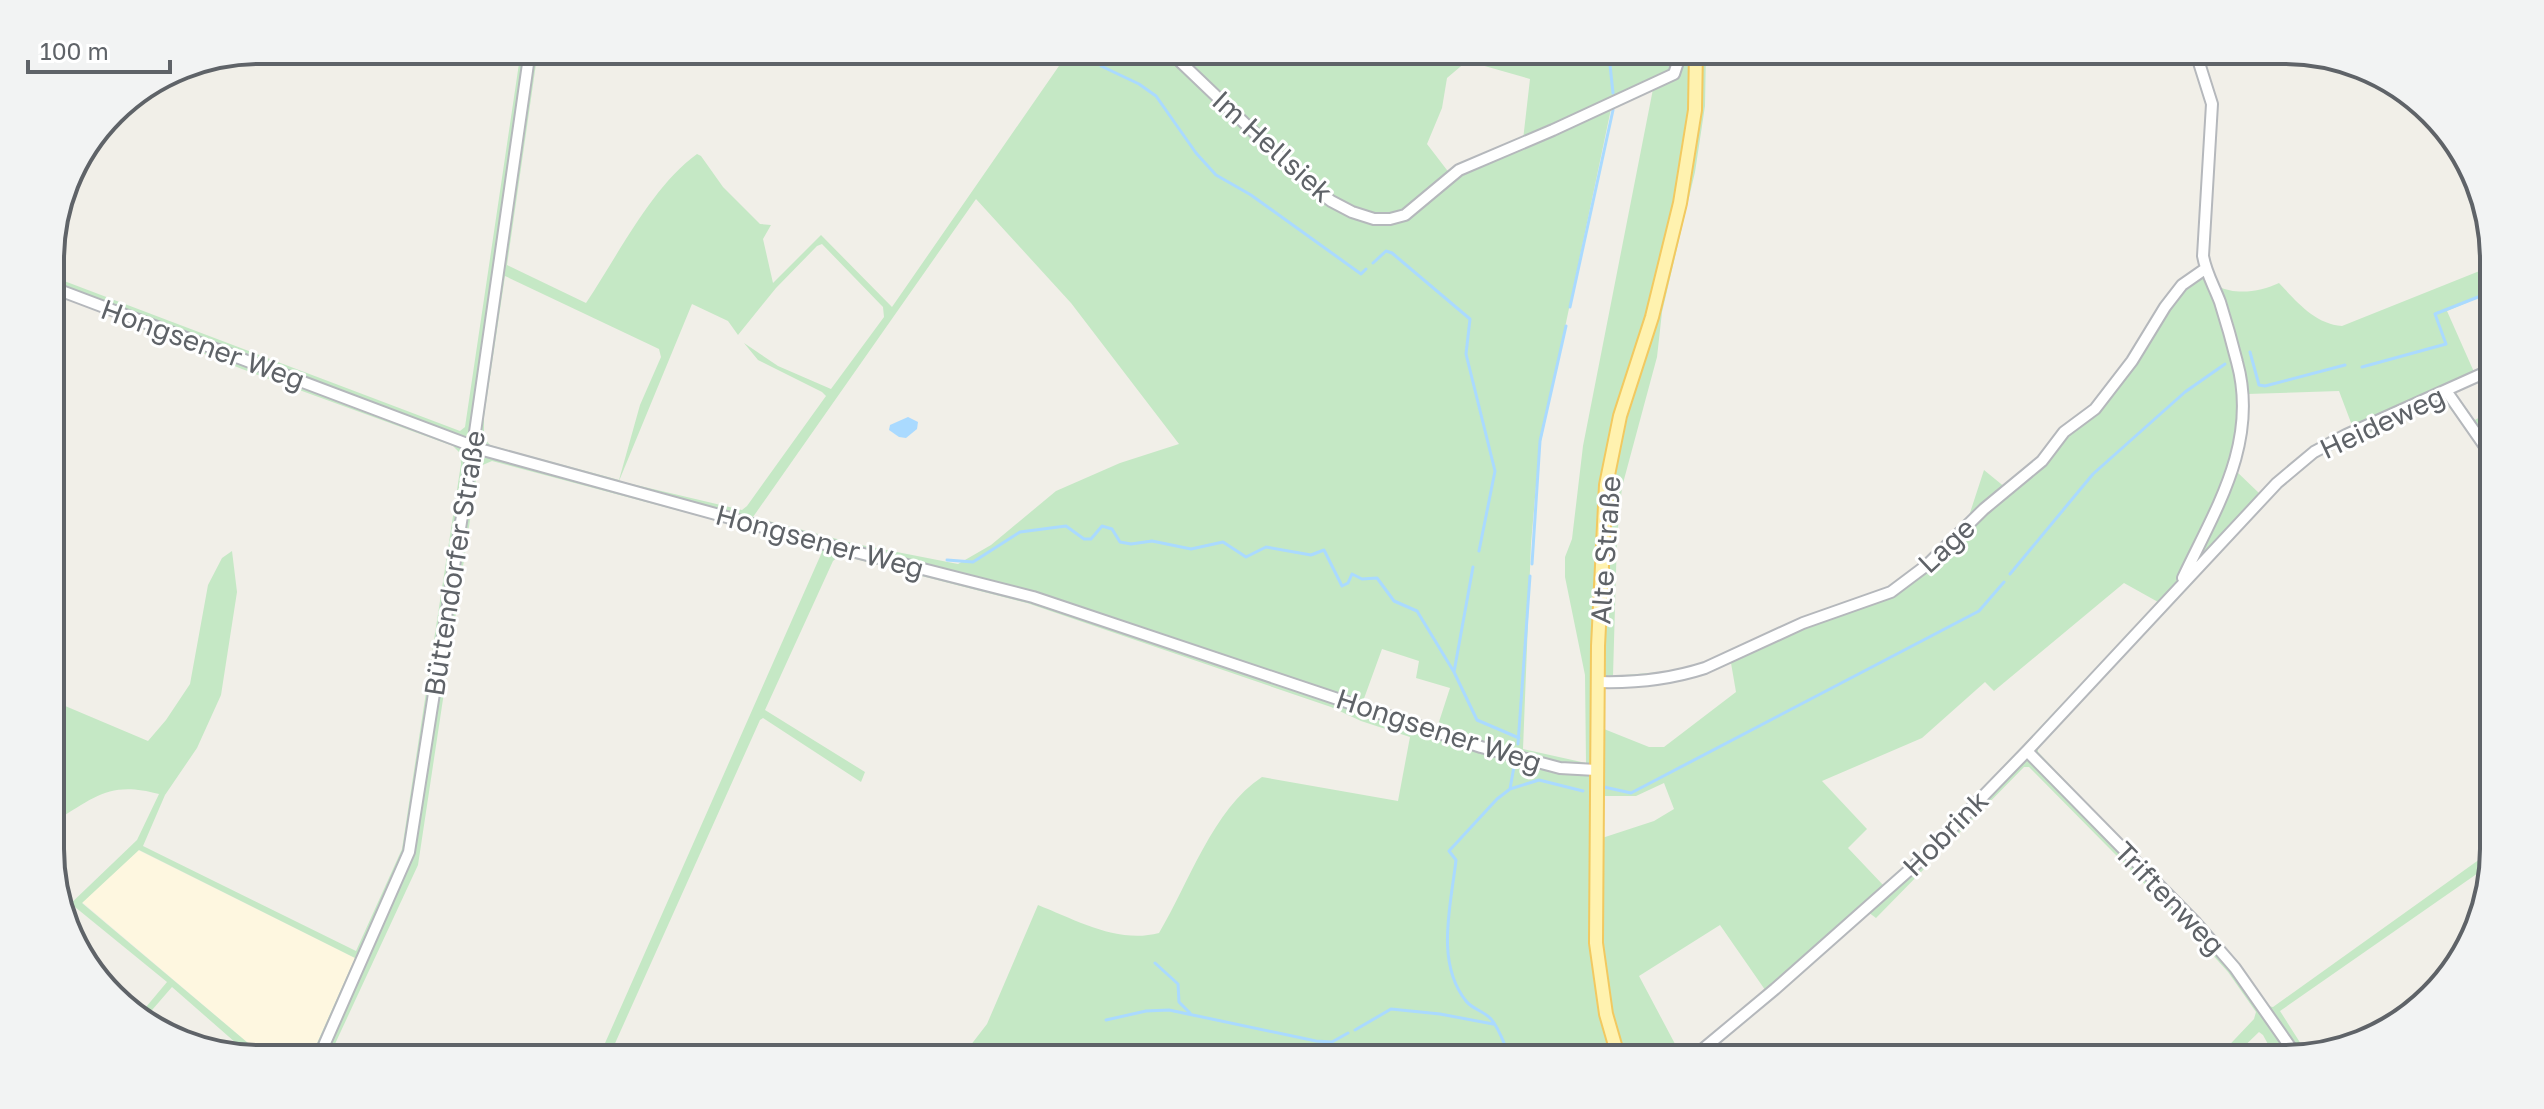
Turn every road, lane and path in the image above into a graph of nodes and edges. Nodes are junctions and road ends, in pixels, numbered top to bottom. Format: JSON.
{"nodes":[{"id":1,"x":528,"y":64,"type":"edge"},
{"id":2,"x":1183,"y":64,"type":"edge"},
{"id":3,"x":1677,"y":64,"type":"edge"},
{"id":4,"x":1696,"y":64,"type":"edge"},
{"id":5,"x":2199,"y":64,"type":"edge"},
{"id":6,"x":2205,"y":269,"type":"junction"},
{"id":7,"x":64,"y":292,"type":"edge"},
{"id":8,"x":2480,"y":376,"type":"edge"},
{"id":9,"x":2447,"y":392,"type":"junction"},
{"id":10,"x":2480,"y":439,"type":"edge"},
{"id":11,"x":473,"y":446,"type":"junction"},
{"id":12,"x":2179,"y":587,"type":"junction"},
{"id":13,"x":1598,"y":682,"type":"junction"},
{"id":14,"x":2027,"y":751,"type":"junction"},
{"id":15,"x":1596,"y":770,"type":"junction"},
{"id":16,"x":324,"y":1045,"type":"edge"},
{"id":17,"x":1615,"y":1045,"type":"edge"},
{"id":18,"x":1708,"y":1045,"type":"edge"},
{"id":19,"x":2289,"y":1045,"type":"edge"}],
"edges":[{"from":1,"to":11,"type":"street","name":"Büttendorfer Straße"},
{"from":2,"to":3,"type":"street","name":"Im Hellsiek"},
{"from":4,"to":13,"type":"main road","name":"Alte Straße"},
{"from":5,"to":6,"type":"street"},
{"from":6,"to":12,"type":"street"},
{"from":6,"to":13,"type":"street","name":"Lage"},
{"from":7,"to":11,"type":"street","name":"Hongsener Weg"},
{"from":8,"to":9,"type":"street","name":"Heideweg"},
{"from":9,"to":10,"type":"street"},
{"from":9,"to":12,"type":"street","name":"Heideweg"},
{"from":11,"to":15,"type":"street","name":"Hongsener Weg"},
{"from":11,"to":16,"type":"street","name":"Büttendorfer Straße"},
{"from":12,"to":14,"type":"street","name":"Hobrink"},
{"from":13,"to":15,"type":"main road","name":"Alte Straße"},
{"from":14,"to":18,"type":"street","name":"Hobrink"},
{"from":14,"to":19,"type":"street","name":"Triftenweg"},
{"from":15,"to":17,"type":"main road","name":"Alte Straße"}]}
